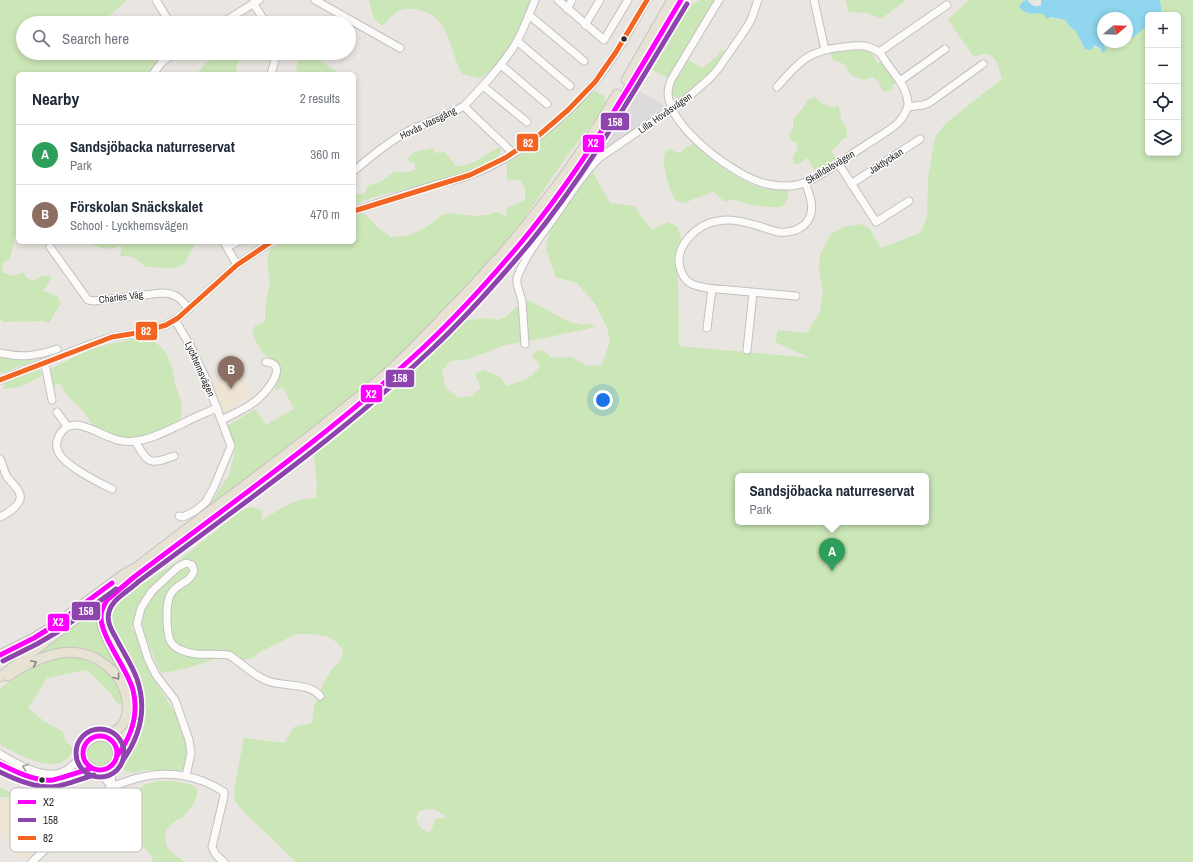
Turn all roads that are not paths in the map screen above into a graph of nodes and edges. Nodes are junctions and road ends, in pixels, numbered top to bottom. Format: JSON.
{"nodes":[{"id":1,"x":156,"y":0,"type":"edge"},
{"id":2,"x":315,"y":0,"type":"edge"},
{"id":3,"x":536,"y":0,"type":"edge"},
{"id":4,"x":558,"y":0,"type":"edge"},
{"id":5,"x":572,"y":0,"type":"edge"},
{"id":6,"x":600,"y":0,"type":"edge"},
{"id":7,"x":628,"y":0,"type":"edge"},
{"id":8,"x":647,"y":0,"type":"edge"},
{"id":9,"x":672,"y":0,"type":"edge"},
{"id":10,"x":681,"y":0,"type":"edge"},
{"id":11,"x":719,"y":0,"type":"edge"},
{"id":12,"x":758,"y":0,"type":"edge"},
{"id":13,"x":814,"y":0,"type":"edge"},
{"id":14,"x":256,"y":1,"type":"edge"},
{"id":15,"x":947,"y":5,"type":"dead end"},
{"id":16,"x":567,"y":9,"type":"junction"},
{"id":17,"x":529,"y":14,"type":"junction"},
{"id":18,"x":166,"y":16,"type":"edge"},
{"id":19,"x":233,"y":16,"type":"edge"},
{"id":20,"x":263,"y":16,"type":"edge"},
{"id":21,"x":343,"y":16,"type":"edge"},
{"id":22,"x":356,"y":23,"type":"edge"},
{"id":23,"x":585,"y":25,"type":"junction"},
{"id":24,"x":517,"y":41,"type":"junction"},
{"id":25,"x":400,"y":48,"type":"dead end"},
{"id":26,"x":945,"y":49,"type":"dead end"},
{"id":27,"x":825,"y":50,"type":"junction"},
{"id":28,"x":879,"y":52,"type":"junction"},
{"id":29,"x":165,"y":60,"type":"edge"},
{"id":30,"x":275,"y":60,"type":"edge"},
{"id":31,"x":584,"y":61,"type":"dead end"},
{"id":32,"x":983,"y":64,"type":"dead end"},
{"id":33,"x":501,"y":65,"type":"junction"},
{"id":34,"x":154,"y":72,"type":"edge"},
{"id":35,"x":272,"y":72,"type":"edge"},
{"id":36,"x":900,"y":81,"type":"junction"},
{"id":37,"x":483,"y":86,"type":"junction"},
{"id":38,"x":570,"y":86,"type":"dead end"},
{"id":39,"x":777,"y":87,"type":"dead end"},
{"id":40,"x":547,"y":104,"type":"dead end"},
{"id":41,"x":464,"y":106,"type":"junction"},
{"id":42,"x":908,"y":107,"type":"junction"},
{"id":43,"x":672,"y":109,"type":"junction"},
{"id":44,"x":527,"y":122,"type":"dead end"},
{"id":45,"x":920,"y":139,"type":"dead end"},
{"id":46,"x":513,"y":153,"type":"junction"},
{"id":47,"x":838,"y":163,"type":"junction"},
{"id":48,"x":356,"y":169,"type":"edge"},
{"id":49,"x":806,"y":183,"type":"junction"},
{"id":50,"x":851,"y":184,"type":"junction"},
{"id":51,"x":909,"y":201,"type":"dead end"},
{"id":52,"x":356,"y":210,"type":"edge"},
{"id":53,"x":268,"y":244,"type":"edge"},
{"id":54,"x":226,"y":245,"type":"edge"},
{"id":55,"x":50,"y":247,"type":"dead end"},
{"id":56,"x":237,"y":264,"type":"junction"},
{"id":57,"x":712,"y":289,"type":"junction"},
{"id":58,"x":753,"y":293,"type":"junction"},
{"id":59,"x":796,"y":296,"type":"dead end"},
{"id":60,"x":189,"y":309,"type":"junction"},
{"id":61,"x":175,"y":320,"type":"junction"},
{"id":62,"x":707,"y":328,"type":"dead end"},
{"id":63,"x":525,"y":344,"type":"dead end"},
{"id":64,"x":57,"y":349,"type":"dead end"},
{"id":65,"x":747,"y":350,"type":"dead end"},
{"id":66,"x":0,"y":353,"type":"edge"},
{"id":67,"x":266,"y":362,"type":"dead end"},
{"id":68,"x":43,"y":363,"type":"junction"},
{"id":69,"x":0,"y":380,"type":"edge"},
{"id":70,"x":52,"y":400,"type":"dead end"},
{"id":71,"x":217,"y":408,"type":"junction"},
{"id":72,"x":57,"y":412,"type":"dead end"},
{"id":73,"x":222,"y":420,"type":"junction"},
{"id":74,"x":67,"y":426,"type":"junction"},
{"id":75,"x":135,"y":442,"type":"junction"},
{"id":76,"x":174,"y":456,"type":"dead end"},
{"id":77,"x":0,"y":459,"type":"edge"},
{"id":78,"x":112,"y":490,"type":"dead end"},
{"id":79,"x":179,"y":516,"type":"dead end"},
{"id":80,"x":0,"y":517,"type":"edge"},
{"id":81,"x":134,"y":573,"type":"junction"},
{"id":82,"x":0,"y":655,"type":"edge"},
{"id":83,"x":0,"y":672,"type":"edge"},
{"id":84,"x":126,"y":673,"type":"joint"},
{"id":85,"x":0,"y":677,"type":"edge"},
{"id":86,"x":0,"y":682,"type":"edge"},
{"id":87,"x":320,"y":696,"type":"dead end"},
{"id":88,"x":101,"y":737,"type":"junction"},
{"id":89,"x":83,"y":753,"type":"junction"},
{"id":90,"x":0,"y":754,"type":"edge"},
{"id":91,"x":117,"y":756,"type":"junction"},
{"id":92,"x":0,"y":764,"type":"edge"},
{"id":93,"x":112,"y":765,"type":"junction"},
{"id":94,"x":95,"y":769,"type":"junction"},
{"id":95,"x":186,"y":776,"type":"junction"},
{"id":96,"x":112,"y":786,"type":"junction"},
{"id":97,"x":43,"y":852,"type":"edge"},
{"id":98,"x":32,"y":862,"type":"edge"},
{"id":99,"x":224,"y":862,"type":"edge"}],
"edges":[{"from":1,"to":18,"type":"street"},
{"from":2,"to":21,"type":"street"},
{"from":3,"to":17,"type":"street"},
{"from":4,"to":16,"type":"street"},
{"from":5,"to":16,"type":"street"},
{"from":6,"to":23,"type":"street"},
{"from":7,"to":23,"type":"street"},
{"from":8,"to":46,"type":"street"},
{"from":9,"to":81,"type":"main road"},
{"from":10,"to":81,"type":"main road"},
{"from":11,"to":43,"type":"street","name":"Skalldalsvägen"},
{"from":12,"to":43,"type":"street","name":"Lilla Hovåsvägen"},
{"from":13,"to":27,"type":"street"},
{"from":14,"to":19,"type":"street"},
{"from":14,"to":20,"type":"street"},
{"from":15,"to":28,"type":"street"},
{"from":16,"to":23,"type":"street"},
{"from":17,"to":24,"type":"street"},
{"from":17,"to":31,"type":"street"},
{"from":22,"to":25,"type":"street"},
{"from":24,"to":33,"type":"street"},
{"from":24,"to":38,"type":"street"},
{"from":26,"to":36,"type":"street"},
{"from":27,"to":28,"type":"street"},
{"from":27,"to":39,"type":"street"},
{"from":28,"to":36,"type":"street"},
{"from":29,"to":34,"type":"street"},
{"from":30,"to":35,"type":"street"},
{"from":32,"to":42,"type":"street"},
{"from":33,"to":37,"type":"street"},
{"from":33,"to":40,"type":"street"},
{"from":36,"to":42,"type":"street"},
{"from":37,"to":41,"type":"street"},
{"from":37,"to":44,"type":"street"},
{"from":41,"to":46,"type":"street"},
{"from":41,"to":48,"type":"street","name":"Hovås Vassgång"},
{"from":42,"to":47,"type":"street","name":"Skalldalsvägen"},
{"from":43,"to":49,"type":"street","name":"Skalldalsvägen"},
{"from":43,"to":63,"type":"street","name":"Lilla Hovåsvägen"},
{"from":45,"to":50,"type":"street","name":"Jaktlyckan"},
{"from":46,"to":52,"type":"street"},
{"from":47,"to":49,"type":"street","name":"Skalldalsvägen"},
{"from":47,"to":50,"type":"street"},
{"from":49,"to":57,"type":"street"},
{"from":50,"to":51,"type":"street"},
{"from":53,"to":56,"type":"street"},
{"from":54,"to":56,"type":"street"},
{"from":55,"to":60,"type":"street","name":"Charles Väg"},
{"from":56,"to":60,"type":"street"},
{"from":57,"to":58,"type":"street"},
{"from":57,"to":62,"type":"street"},
{"from":58,"to":59,"type":"street"},
{"from":58,"to":65,"type":"street"},
{"from":60,"to":61,"type":"street"},
{"from":61,"to":68,"type":"street"},
{"from":61,"to":71,"type":"street","name":"Lyckhemsvägen"},
{"from":64,"to":66,"type":"street"},
{"from":67,"to":73,"type":"street"},
{"from":68,"to":69,"type":"street"},
{"from":68,"to":70,"type":"street"},
{"from":71,"to":73,"type":"street","name":"Lyckhemsvägen"},
{"from":71,"to":75,"type":"street"},
{"from":72,"to":74,"type":"street"},
{"from":73,"to":79,"type":"street","name":"Lyckhemsvägen"},
{"from":74,"to":75,"type":"street"},
{"from":74,"to":78,"type":"street"},
{"from":75,"to":76,"type":"street"},
{"from":77,"to":80,"type":"street"},
{"from":81,"to":82,"type":"main road"},
{"from":81,"to":83,"type":"main road"},
{"from":81,"to":84,"type":"main road"},
{"from":81,"to":85,"type":"main road"},
{"from":84,"to":91,"type":"street"},
{"from":86,"to":88,"type":"main road","one_way":true},
{"from":87,"to":95,"type":"street"},
{"from":88,"to":89,"type":"street"},
{"from":88,"to":91,"type":"street"},
{"from":89,"to":90,"type":"street","one_way":true},
{"from":89,"to":94,"type":"street"},
{"from":91,"to":93,"type":"street"},
{"from":92,"to":94,"type":"street"},
{"from":93,"to":94,"type":"street"},
{"from":93,"to":96,"type":"street"},
{"from":94,"to":96,"type":"street"},
{"from":95,"to":96,"type":"street"},
{"from":95,"to":99,"type":"street"},
{"from":97,"to":98,"type":"street"}]}
